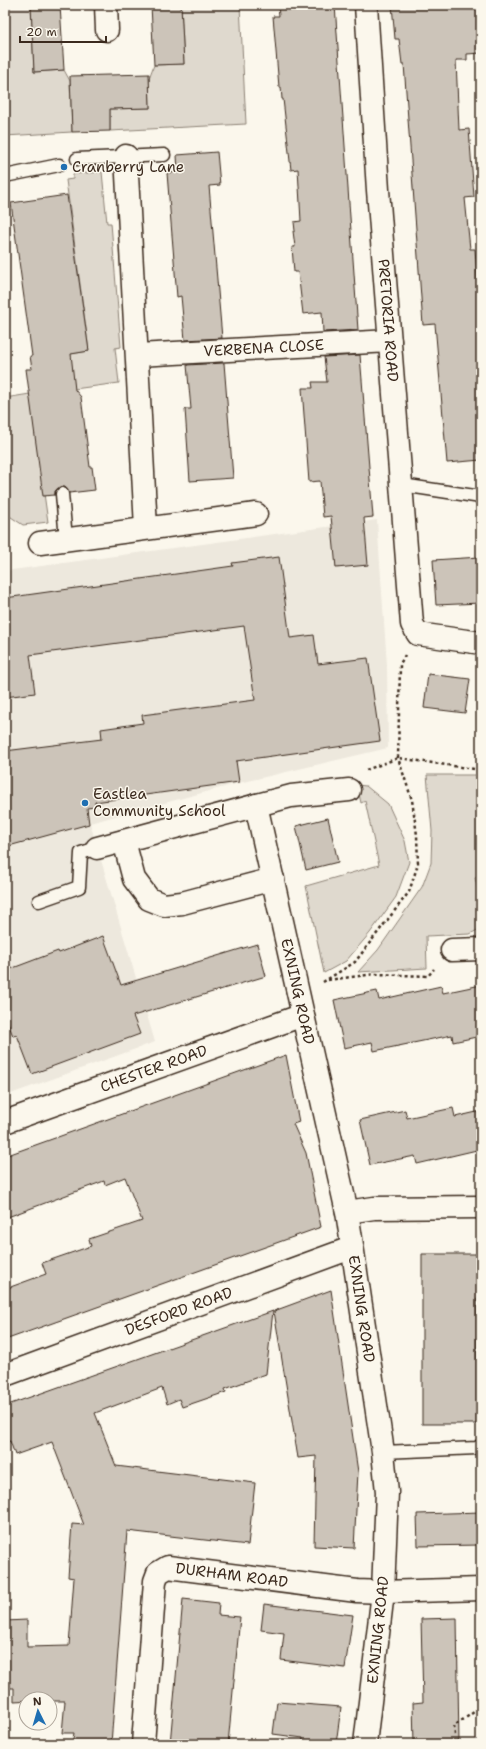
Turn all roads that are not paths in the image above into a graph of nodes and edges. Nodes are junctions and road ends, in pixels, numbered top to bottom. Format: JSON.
{"nodes":[{"id":1,"x":106,"y":5,"type":"edge"},
{"id":2,"x":366,"y":5,"type":"edge"},
{"id":3,"x":107,"y":30,"type":"dead end"},
{"id":4,"x":164,"y":155,"type":"dead end"},
{"id":5,"x":126,"y":156,"type":"junction"},
{"id":6,"x":77,"y":159,"type":"dead end"},
{"id":7,"x":59,"y":165,"type":"dead end"},
{"id":8,"x":5,"y":176,"type":"edge"},
{"id":9,"x":390,"y":341,"type":"junction"},
{"id":10,"x":138,"y":355,"type":"junction"},
{"id":11,"x":402,"y":485,"type":"junction"},
{"id":12,"x":62,"y":494,"type":"dead end"},
{"id":13,"x":481,"y":496,"type":"edge"},
{"id":14,"x":256,"y":514,"type":"dead end"},
{"id":15,"x":146,"y":528,"type":"junction"},
{"id":16,"x":66,"y":539,"type":"junction"},
{"id":17,"x":40,"y":543,"type":"dead end"},
{"id":18,"x":481,"y":643,"type":"edge"},
{"id":19,"x":349,"y":790,"type":"dead end"},
{"id":20,"x":256,"y":805,"type":"junction"},
{"id":21,"x":124,"y":841,"type":"junction"},
{"id":22,"x":97,"y":848,"type":"joint"},
{"id":23,"x":273,"y":879,"type":"junction"},
{"id":24,"x":39,"y":901,"type":"dead end"},
{"id":25,"x":452,"y":950,"type":"road end"},
{"id":26,"x":481,"y":950,"type":"edge"},
{"id":27,"x":303,"y":1015,"type":"junction"},
{"id":28,"x":5,"y":1122,"type":"edge"},
{"id":29,"x":481,"y":1207,"type":"edge"},
{"id":30,"x":347,"y":1212,"type":"junction"},
{"id":31,"x":351,"y":1248,"type":"junction"},
{"id":32,"x":5,"y":1375,"type":"edge"},
{"id":33,"x":480,"y":1448,"type":"edge"},
{"id":34,"x":383,"y":1452,"type":"junction"},
{"id":35,"x":481,"y":1589,"type":"edge"},
{"id":36,"x":383,"y":1592,"type":"junction"},
{"id":37,"x":143,"y":1744,"type":"edge"},
{"id":38,"x":365,"y":1744,"type":"edge"}],
"edges":[{"from":1,"to":3,"type":"street"},
{"from":2,"to":9,"type":"street","name":"PRETORIA ROAD"},
{"from":4,"to":5,"type":"lane"},
{"from":5,"to":6,"type":"lane"},
{"from":5,"to":10,"type":"street"},
{"from":7,"to":8,"type":"lane"},
{"from":9,"to":10,"type":"street","name":"VERBENA CLOSE"},
{"from":9,"to":11,"type":"street","name":"PRETORIA ROAD"},
{"from":10,"to":15,"type":"street"},
{"from":11,"to":13,"type":"lane"},
{"from":11,"to":18,"type":"street","name":"PRETORIA ROAD"},
{"from":12,"to":16,"type":"lane"},
{"from":14,"to":15,"type":"street"},
{"from":15,"to":16,"type":"street"},
{"from":16,"to":17,"type":"street"},
{"from":19,"to":20,"type":"street"},
{"from":20,"to":21,"type":"street"},
{"from":20,"to":23,"type":"street","name":"EXNING ROAD"},
{"from":21,"to":22,"type":"street"},
{"from":21,"to":23,"type":"street"},
{"from":22,"to":24,"type":"lane"},
{"from":23,"to":27,"type":"street","name":"EXNING ROAD"},
{"from":25,"to":26,"type":"street"},
{"from":27,"to":28,"type":"street","name":"CHESTER ROAD"},
{"from":27,"to":30,"type":"street","name":"EXNING ROAD"},
{"from":29,"to":30,"type":"street"},
{"from":30,"to":31,"type":"street","name":"EXNING ROAD"},
{"from":31,"to":32,"type":"street","name":"DESFORD ROAD"},
{"from":31,"to":34,"type":"street","name":"EXNING ROAD"},
{"from":33,"to":34,"type":"lane"},
{"from":34,"to":36,"type":"street","name":"EXNING ROAD"},
{"from":35,"to":36,"type":"street"},
{"from":36,"to":37,"type":"street","name":"DURHAM ROAD"},
{"from":36,"to":38,"type":"street","name":"EXNING ROAD"}]}
